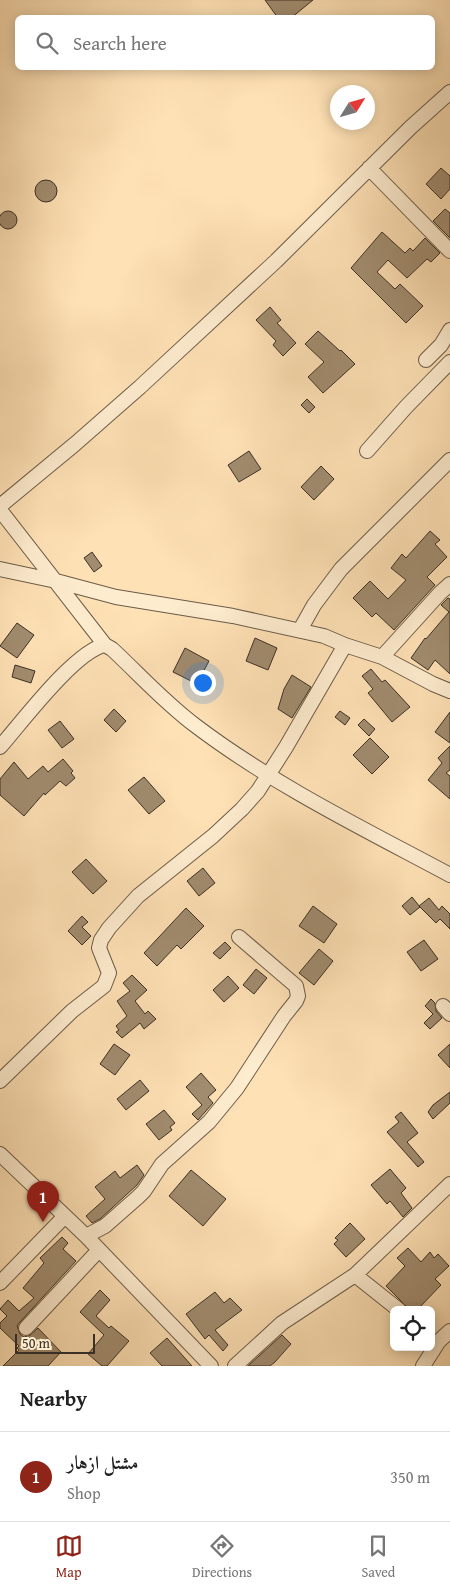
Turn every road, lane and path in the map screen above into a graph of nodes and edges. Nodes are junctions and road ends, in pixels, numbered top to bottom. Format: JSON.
{"nodes":[{"id":1,"x":450,"y":92,"type":"edge"},
{"id":2,"x":368,"y":168,"type":"junction"},
{"id":3,"x":450,"y":251,"type":"edge"},
{"id":4,"x":450,"y":330,"type":"edge"},
{"id":5,"x":426,"y":360,"type":"dead end"},
{"id":6,"x":450,"y":362,"type":"edge"},
{"id":7,"x":368,"y":451,"type":"dead end"},
{"id":8,"x":450,"y":460,"type":"edge"},
{"id":9,"x":0,"y":506,"type":"edge"},
{"id":10,"x":0,"y":510,"type":"edge"},
{"id":11,"x":0,"y":569,"type":"edge"},
{"id":12,"x":56,"y":581,"type":"junction"},
{"id":13,"x":450,"y":584,"type":"edge"},
{"id":14,"x":300,"y":630,"type":"junction"},
{"id":15,"x":105,"y":645,"type":"junction"},
{"id":16,"x":345,"y":645,"type":"junction"},
{"id":17,"x":382,"y":657,"type":"junction"},
{"id":18,"x":450,"y":691,"type":"edge"},
{"id":19,"x":0,"y":747,"type":"edge"},
{"id":20,"x":268,"y":775,"type":"junction"},
{"id":21,"x":450,"y":875,"type":"edge"},
{"id":22,"x":239,"y":937,"type":"dead end"},
{"id":23,"x":0,"y":1081,"type":"edge"},
{"id":24,"x":0,"y":1154,"type":"edge"},
{"id":25,"x":450,"y":1184,"type":"edge"},
{"id":26,"x":65,"y":1216,"type":"junction"},
{"id":27,"x":86,"y":1236,"type":"junction"},
{"id":28,"x":99,"y":1250,"type":"junction"},
{"id":29,"x":355,"y":1274,"type":"junction"},
{"id":30,"x":0,"y":1283,"type":"edge"},
{"id":31,"x":394,"y":1306,"type":"edge"},
{"id":32,"x":26,"y":1328,"type":"dead end"},
{"id":33,"x":450,"y":1331,"type":"edge"},
{"id":34,"x":435,"y":1338,"type":"edge"},
{"id":35,"x":429,"y":1351,"type":"edge"},
{"id":36,"x":211,"y":1366,"type":"edge"},
{"id":37,"x":235,"y":1366,"type":"edge"},
{"id":38,"x":423,"y":1366,"type":"edge"}],
"edges":[{"from":1,"to":2,"type":"street"},
{"from":2,"to":3,"type":"street"},
{"from":2,"to":9,"type":"street"},
{"from":4,"to":5,"type":"street"},
{"from":6,"to":7,"type":"street"},
{"from":8,"to":14,"type":"street"},
{"from":10,"to":12,"type":"street"},
{"from":11,"to":12,"type":"street"},
{"from":12,"to":14,"type":"street"},
{"from":12,"to":15,"type":"street"},
{"from":13,"to":17,"type":"street"},
{"from":14,"to":16,"type":"street"},
{"from":15,"to":19,"type":"street"},
{"from":15,"to":20,"type":"street"},
{"from":16,"to":17,"type":"street"},
{"from":16,"to":20,"type":"street"},
{"from":17,"to":18,"type":"street"},
{"from":20,"to":21,"type":"street"},
{"from":20,"to":23,"type":"street"},
{"from":22,"to":27,"type":"street"},
{"from":24,"to":26,"type":"street"},
{"from":25,"to":29,"type":"street"},
{"from":26,"to":27,"type":"street"},
{"from":26,"to":30,"type":"street"},
{"from":27,"to":28,"type":"street"},
{"from":28,"to":32,"type":"street"},
{"from":28,"to":36,"type":"street"},
{"from":29,"to":31,"type":"street"},
{"from":29,"to":37,"type":"street"},
{"from":33,"to":34,"type":"street"},
{"from":35,"to":38,"type":"street"}]}
